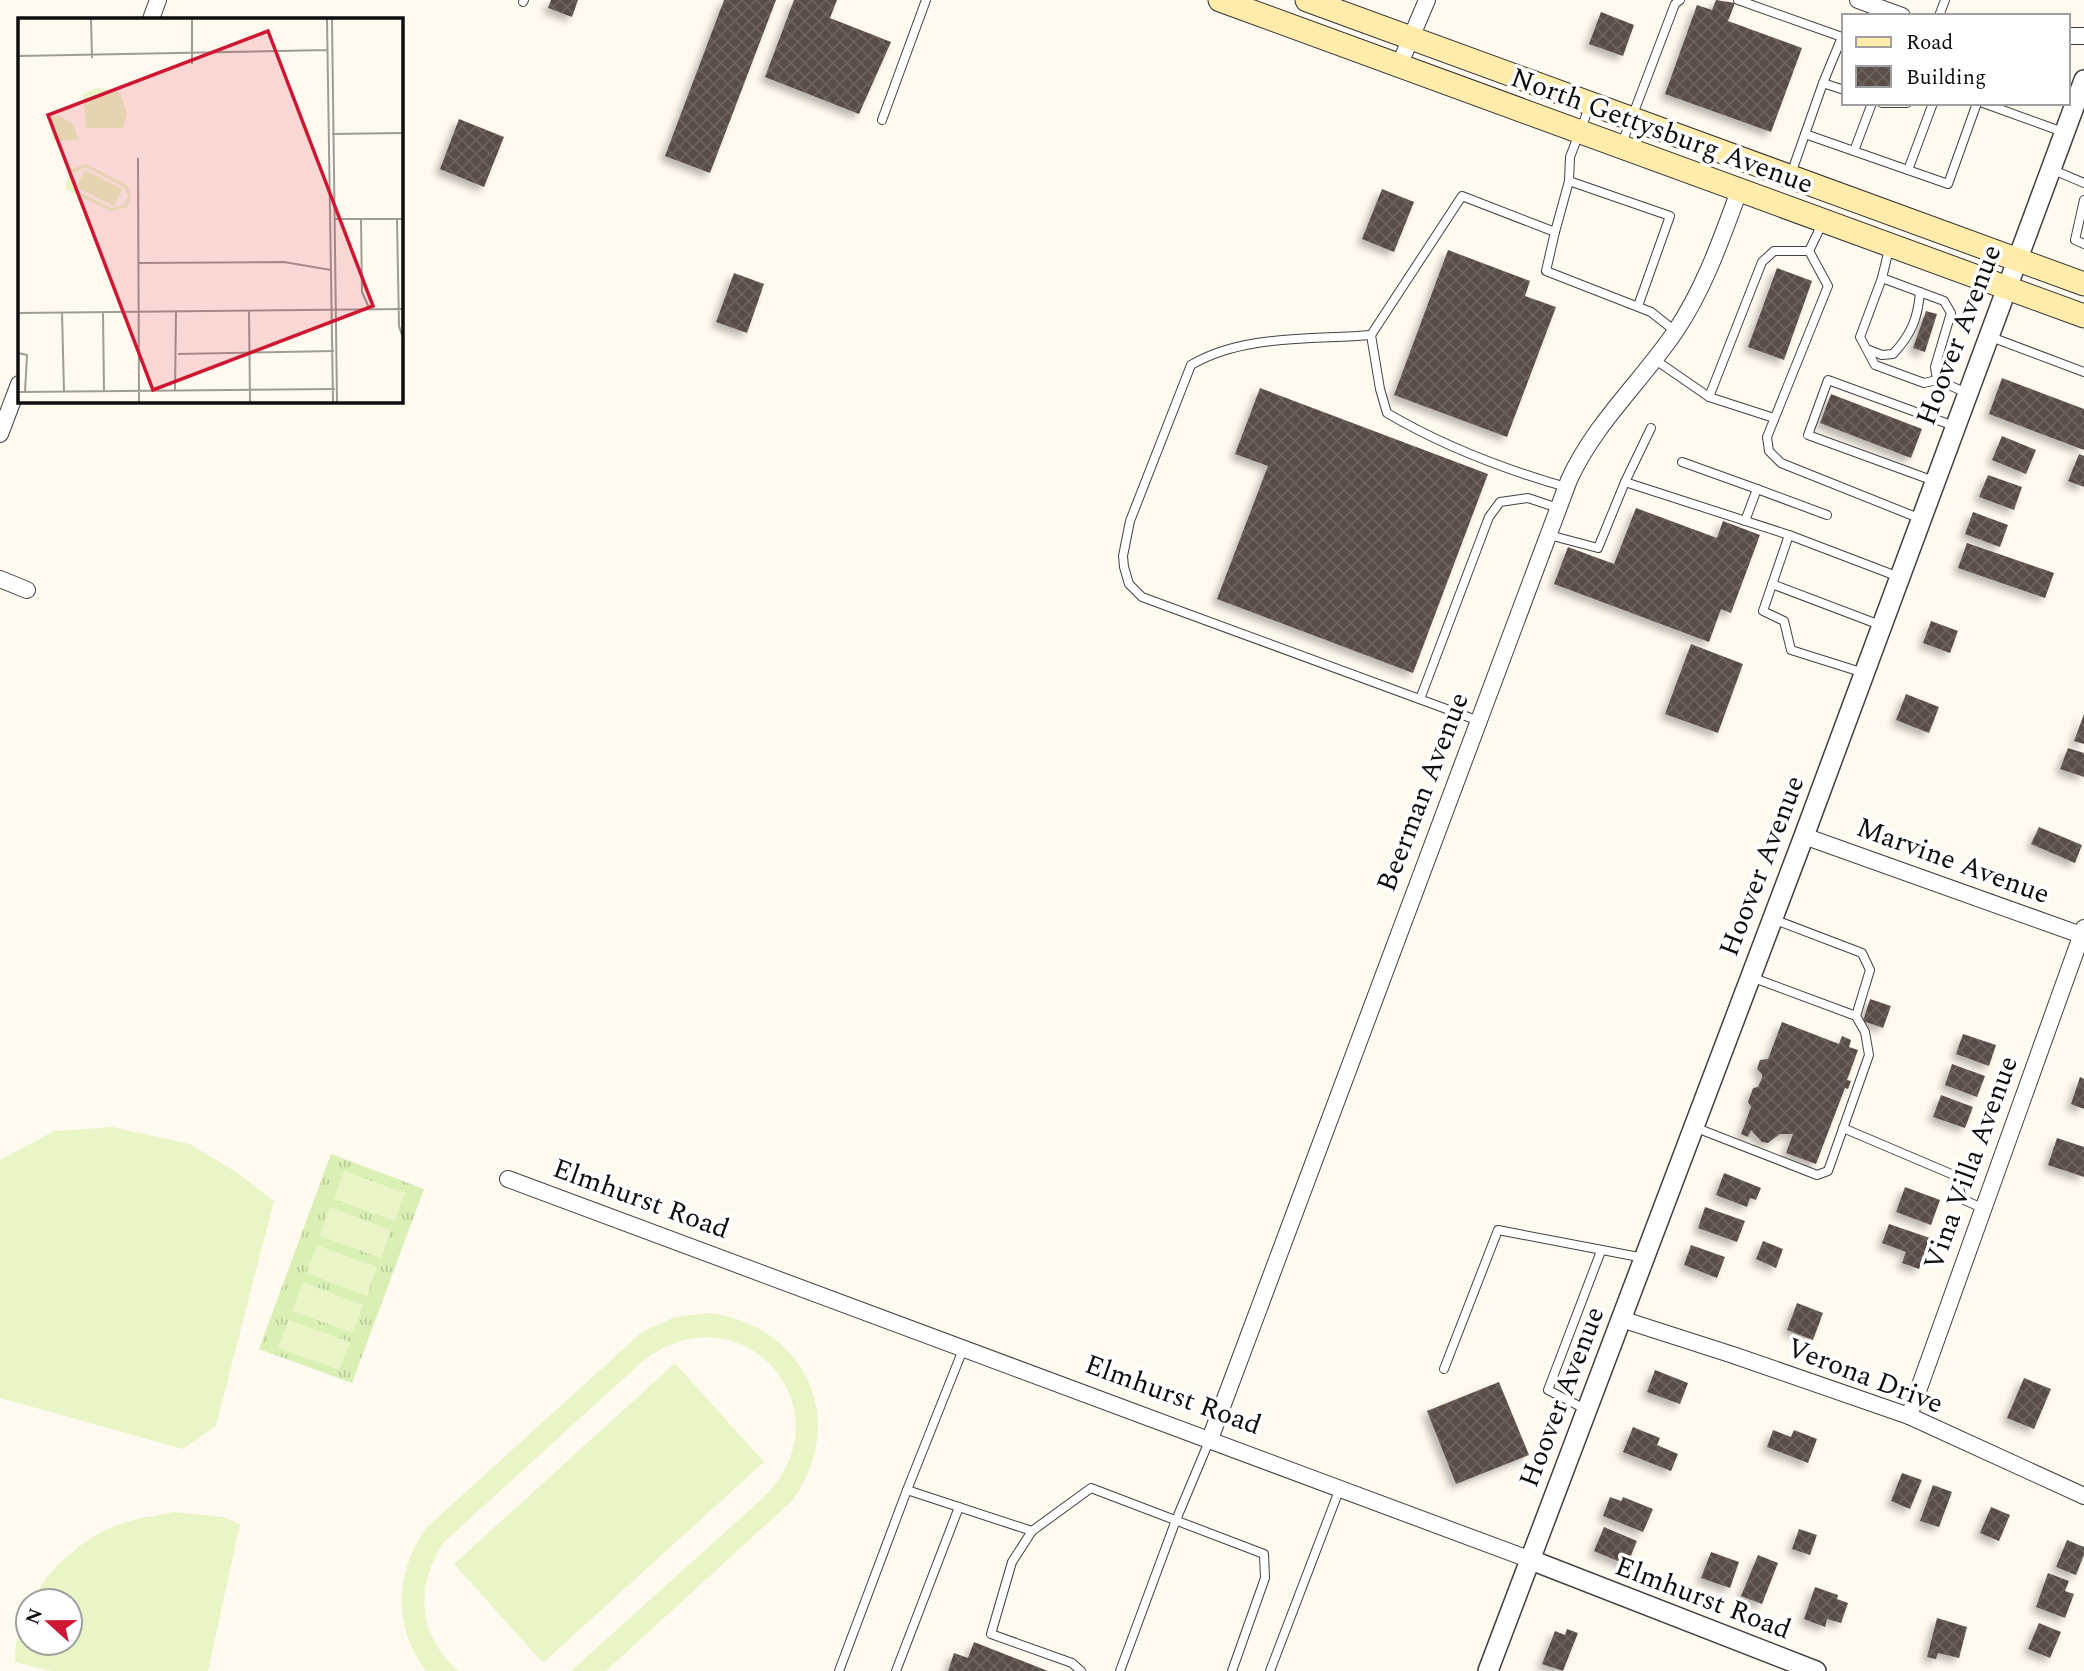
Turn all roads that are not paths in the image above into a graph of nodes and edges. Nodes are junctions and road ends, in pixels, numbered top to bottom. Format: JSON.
{"nodes":[{"id":1,"x":158,"y":0,"type":"edge"},
{"id":2,"x":926,"y":0,"type":"edge"},
{"id":3,"x":1220,"y":0,"type":"edge"},
{"id":4,"x":1307,"y":0,"type":"edge"},
{"id":5,"x":1427,"y":0,"type":"edge"},
{"id":6,"x":1680,"y":0,"type":"edge"},
{"id":7,"x":1738,"y":0,"type":"edge"},
{"id":8,"x":1858,"y":0,"type":"edge"},
{"id":9,"x":1896,"y":14,"type":"edge"},
{"id":10,"x":151,"y":18,"type":"edge"},
{"id":11,"x":1411,"y":39,"type":"junction"},
{"id":12,"x":1399,"y":66,"type":"junction"},
{"id":13,"x":2084,"y":80,"type":"edge"},
{"id":14,"x":1824,"y":83,"type":"junction"},
{"id":15,"x":1842,"y":89,"type":"edge"},
{"id":16,"x":1590,"y":104,"type":"junction"},
{"id":17,"x":1871,"y":105,"type":"edge"},
{"id":18,"x":1932,"y":105,"type":"edge"},
{"id":19,"x":1976,"y":105,"type":"edge"},
{"id":20,"x":1989,"y":105,"type":"edge"},
{"id":21,"x":882,"y":120,"type":"dead end"},
{"id":22,"x":1632,"y":120,"type":"junction"},
{"id":23,"x":2065,"y":132,"type":"junction"},
{"id":24,"x":1580,"y":133,"type":"junction"},
{"id":25,"x":1805,"y":134,"type":"junction"},
{"id":26,"x":1620,"y":148,"type":"junction"},
{"id":27,"x":1854,"y":151,"type":"junction"},
{"id":28,"x":2051,"y":169,"type":"junction"},
{"id":29,"x":1908,"y":170,"type":"junction"},
{"id":30,"x":1790,"y":177,"type":"junction"},
{"id":31,"x":1569,"y":181,"type":"junction"},
{"id":32,"x":2084,"y":183,"type":"edge"},
{"id":33,"x":1739,"y":191,"type":"junction"},
{"id":34,"x":2084,"y":201,"type":"edge"},
{"id":35,"x":1823,"y":222,"type":"junction"},
{"id":36,"x":1555,"y":232,"type":"junction"},
{"id":37,"x":2084,"y":244,"type":"edge"},
{"id":38,"x":1890,"y":246,"type":"junction"},
{"id":39,"x":1810,"y":251,"type":"junction"},
{"id":40,"x":2017,"y":260,"type":"junction"},
{"id":41,"x":1882,"y":278,"type":"junction"},
{"id":42,"x":2084,"y":284,"type":"edge"},
{"id":43,"x":2006,"y":287,"type":"junction"},
{"id":44,"x":1920,"y":292,"type":"junction"},
{"id":45,"x":1638,"y":306,"type":"junction"},
{"id":46,"x":2084,"y":316,"type":"edge"},
{"id":47,"x":1675,"y":331,"type":"junction"},
{"id":48,"x":1371,"y":335,"type":"junction"},
{"id":49,"x":1988,"y":336,"type":"junction"},
{"id":50,"x":1869,"y":350,"type":"junction"},
{"id":51,"x":1654,"y":359,"type":"junction"},
{"id":52,"x":2084,"y":372,"type":"edge"},
{"id":53,"x":1937,"y":380,"type":"junction"},
{"id":54,"x":18,"y":387,"type":"edge"},
{"id":55,"x":1967,"y":393,"type":"junction"},
{"id":56,"x":1709,"y":397,"type":"junction"},
{"id":57,"x":1774,"y":418,"type":"junction"},
{"id":58,"x":1954,"y":426,"type":"junction"},
{"id":59,"x":1651,"y":428,"type":"dead end"},
{"id":60,"x":0,"y":434,"type":"edge"},
{"id":61,"x":1682,"y":462,"type":"dead end"},
{"id":62,"x":1934,"y":481,"type":"junction"},
{"id":63,"x":1625,"y":482,"type":"junction"},
{"id":64,"x":1566,"y":487,"type":"junction"},
{"id":65,"x":1757,"y":489,"type":"junction"},
{"id":66,"x":1558,"y":508,"type":"junction"},
{"id":67,"x":1827,"y":515,"type":"dead end"},
{"id":68,"x":1921,"y":519,"type":"junction"},
{"id":69,"x":1745,"y":521,"type":"junction"},
{"id":70,"x":1548,"y":534,"type":"junction"},
{"id":71,"x":1789,"y":535,"type":"junction"},
{"id":72,"x":1899,"y":577,"type":"junction"},
{"id":73,"x":0,"y":579,"type":"edge"},
{"id":74,"x":1772,"y":584,"type":"junction"},
{"id":75,"x":27,"y":590,"type":"dead end"},
{"id":76,"x":1881,"y":626,"type":"junction"},
{"id":77,"x":1864,"y":673,"type":"junction"},
{"id":78,"x":1420,"y":699,"type":"junction"},
{"id":79,"x":1479,"y":721,"type":"junction"},
{"id":80,"x":1804,"y":836,"type":"junction"},
{"id":81,"x":1772,"y":919,"type":"junction"},
{"id":82,"x":2083,"y":933,"type":"edge"},
{"id":83,"x":1751,"y":976,"type":"junction"},
{"id":84,"x":1856,"y":1016,"type":"junction"},
{"id":85,"x":1693,"y":1127,"type":"junction"},
{"id":86,"x":1843,"y":1128,"type":"junction"},
{"id":87,"x":508,"y":1179,"type":"dead end"},
{"id":88,"x":1982,"y":1208,"type":"junction"},
{"id":89,"x":1601,"y":1251,"type":"junction"},
{"id":90,"x":1644,"y":1258,"type":"junction"},
{"id":91,"x":1621,"y":1320,"type":"junction"},
{"id":92,"x":964,"y":1347,"type":"junction"},
{"id":93,"x":1444,"y":1369,"type":"dead end"},
{"id":94,"x":1587,"y":1410,"type":"junction"},
{"id":95,"x":1909,"y":1416,"type":"junction"},
{"id":96,"x":1210,"y":1439,"type":"junction"},
{"id":97,"x":1340,"y":1488,"type":"junction"},
{"id":98,"x":907,"y":1490,"type":"junction"},
{"id":99,"x":2084,"y":1496,"type":"edge"},
{"id":100,"x":959,"y":1507,"type":"junction"},
{"id":101,"x":1176,"y":1520,"type":"junction"},
{"id":102,"x":1032,"y":1531,"type":"junction"},
{"id":103,"x":1531,"y":1560,"type":"junction"},
{"id":104,"x":839,"y":1671,"type":"edge"},
{"id":105,"x":895,"y":1671,"type":"edge"},
{"id":106,"x":1082,"y":1671,"type":"edge"},
{"id":107,"x":1120,"y":1671,"type":"edge"},
{"id":108,"x":1232,"y":1671,"type":"edge"},
{"id":109,"x":1270,"y":1671,"type":"edge"},
{"id":110,"x":1488,"y":1671,"type":"edge"},
{"id":111,"x":1816,"y":1671,"type":"edge"}],
"edges":[{"from":1,"to":10,"type":"street"},
{"from":2,"to":21,"type":"lane"},
{"from":3,"to":12,"type":"main road","name":"North Gettysburg Avenue"},
{"from":4,"to":11,"type":"main road","name":"North Gettysburg Avenue"},
{"from":5,"to":11,"type":"street"},
{"from":6,"to":22,"type":"lane"},
{"from":7,"to":14,"type":"lane"},
{"from":8,"to":9,"type":"street"},
{"from":11,"to":12,"type":"street"},
{"from":11,"to":16,"type":"main road","name":"North Gettysburg Avenue"},
{"from":12,"to":24,"type":"main road","name":"North Gettysburg Avenue"},
{"from":13,"to":23,"type":"street","name":"Hoover Avenue"},
{"from":14,"to":15,"type":"lane"},
{"from":14,"to":25,"type":"lane"},
{"from":16,"to":22,"type":"main road","name":"North Gettysburg Avenue"},
{"from":16,"to":24,"type":"lane"},
{"from":17,"to":27,"type":"lane"},
{"from":18,"to":29,"type":"lane"},
{"from":19,"to":29,"type":"lane"},
{"from":20,"to":23,"type":"lane"},
{"from":22,"to":26,"type":"lane"},
{"from":22,"to":30,"type":"main road","name":"North Gettysburg Avenue"},
{"from":23,"to":28,"type":"street","name":"Hoover Avenue"},
{"from":24,"to":26,"type":"main road","name":"North Gettysburg Avenue"},
{"from":24,"to":31,"type":"lane"},
{"from":25,"to":27,"type":"lane"},
{"from":25,"to":30,"type":"lane"},
{"from":26,"to":33,"type":"main road","name":"North Gettysburg Avenue"},
{"from":27,"to":29,"type":"lane"},
{"from":28,"to":32,"type":"lane"},
{"from":28,"to":40,"type":"street","name":"Hoover Avenue"},
{"from":30,"to":40,"type":"main road","name":"North Gettysburg Avenue"},
{"from":31,"to":36,"type":"lane"},
{"from":31,"to":45,"type":"lane"},
{"from":33,"to":35,"type":"main road","name":"North Gettysburg Avenue"},
{"from":33,"to":47,"type":"street","name":"Beerman Avenue"},
{"from":34,"to":37,"type":"lane"},
{"from":35,"to":38,"type":"main road","name":"North Gettysburg Avenue"},
{"from":35,"to":39,"type":"lane"},
{"from":36,"to":45,"type":"lane"},
{"from":36,"to":48,"type":"lane"},
{"from":38,"to":41,"type":"lane"},
{"from":38,"to":43,"type":"main road","name":"North Gettysburg Avenue"},
{"from":39,"to":56,"type":"lane"},
{"from":39,"to":57,"type":"lane"},
{"from":40,"to":42,"type":"main road","name":"North Gettysburg Avenue"},
{"from":40,"to":43,"type":"street","name":"Hoover Avenue"},
{"from":41,"to":44,"type":"lane"},
{"from":41,"to":50,"type":"lane"},
{"from":43,"to":46,"type":"main road","name":"North Gettysburg Avenue"},
{"from":43,"to":49,"type":"street","name":"Hoover Avenue"},
{"from":44,"to":50,"type":"lane"},
{"from":44,"to":53,"type":"lane"},
{"from":45,"to":47,"type":"lane"},
{"from":47,"to":51,"type":"street","name":"Beerman Avenue"},
{"from":48,"to":64,"type":"lane"},
{"from":48,"to":78,"type":"lane"},
{"from":49,"to":52,"type":"lane"},
{"from":49,"to":55,"type":"street","name":"Hoover Avenue"},
{"from":50,"to":53,"type":"lane"},
{"from":51,"to":56,"type":"lane"},
{"from":51,"to":64,"type":"street","name":"Beerman Avenue"},
{"from":53,"to":55,"type":"lane"},
{"from":54,"to":60,"type":"street"},
{"from":55,"to":58,"type":"street","name":"Hoover Avenue"},
{"from":56,"to":57,"type":"lane"},
{"from":57,"to":68,"type":"lane"},
{"from":58,"to":62,"type":"street","name":"Hoover Avenue"},
{"from":58,"to":62,"type":"lane"},
{"from":59,"to":63,"type":"lane"},
{"from":61,"to":65,"type":"lane"},
{"from":62,"to":68,"type":"street","name":"Hoover Avenue"},
{"from":63,"to":69,"type":"lane"},
{"from":63,"to":70,"type":"lane"},
{"from":64,"to":66,"type":"street","name":"Beerman Avenue"},
{"from":65,"to":67,"type":"lane"},
{"from":65,"to":69,"type":"lane"},
{"from":66,"to":70,"type":"street","name":"Beerman Avenue"},
{"from":66,"to":78,"type":"lane"},
{"from":68,"to":72,"type":"street","name":"Hoover Avenue"},
{"from":69,"to":71,"type":"lane"},
{"from":70,"to":79,"type":"street","name":"Beerman Avenue"},
{"from":71,"to":72,"type":"lane"},
{"from":71,"to":74,"type":"lane"},
{"from":72,"to":76,"type":"street","name":"Hoover Avenue"},
{"from":73,"to":75,"type":"street"},
{"from":74,"to":76,"type":"lane"},
{"from":74,"to":77,"type":"lane"},
{"from":76,"to":77,"type":"street","name":"Hoover Avenue"},
{"from":77,"to":80,"type":"street","name":"Hoover Avenue"},
{"from":78,"to":79,"type":"lane"},
{"from":79,"to":96,"type":"street","name":"Beerman Avenue"},
{"from":80,"to":81,"type":"street","name":"Hoover Avenue"},
{"from":80,"to":82,"type":"street","name":"Marvine Avenue"},
{"from":81,"to":83,"type":"street","name":"Hoover Avenue"},
{"from":81,"to":84,"type":"lane"},
{"from":82,"to":88,"type":"street","name":"Vina Villa Avenue"},
{"from":83,"to":84,"type":"lane"},
{"from":83,"to":85,"type":"street","name":"Hoover Avenue"},
{"from":84,"to":86,"type":"lane"},
{"from":85,"to":86,"type":"lane"},
{"from":85,"to":90,"type":"street","name":"Hoover Avenue"},
{"from":86,"to":88,"type":"lane"},
{"from":87,"to":92,"type":"street","name":"Elmhurst Road"},
{"from":88,"to":95,"type":"street","name":"Vina Villa Avenue"},
{"from":89,"to":90,"type":"lane"},
{"from":89,"to":93,"type":"lane"},
{"from":89,"to":94,"type":"lane"},
{"from":90,"to":91,"type":"street","name":"Hoover Avenue"},
{"from":91,"to":94,"type":"street","name":"Hoover Avenue"},
{"from":91,"to":95,"type":"street","name":"Verona Drive"},
{"from":92,"to":96,"type":"street","name":"Elmhurst Road"},
{"from":92,"to":98,"type":"lane"},
{"from":94,"to":103,"type":"street","name":"Hoover Avenue"},
{"from":95,"to":99,"type":"street","name":"Verona Drive"},
{"from":96,"to":97,"type":"street","name":"Elmhurst Road"},
{"from":96,"to":101,"type":"lane"},
{"from":97,"to":103,"type":"street","name":"Elmhurst Road"},
{"from":97,"to":109,"type":"lane"},
{"from":98,"to":100,"type":"lane"},
{"from":98,"to":104,"type":"lane"},
{"from":100,"to":102,"type":"lane"},
{"from":100,"to":105,"type":"lane"},
{"from":101,"to":102,"type":"lane"},
{"from":101,"to":107,"type":"lane"},
{"from":101,"to":108,"type":"lane"},
{"from":102,"to":106,"type":"lane"},
{"from":103,"to":110,"type":"street","name":"Hoover Avenue"},
{"from":103,"to":111,"type":"street","name":"Elmhurst Road"}]}
